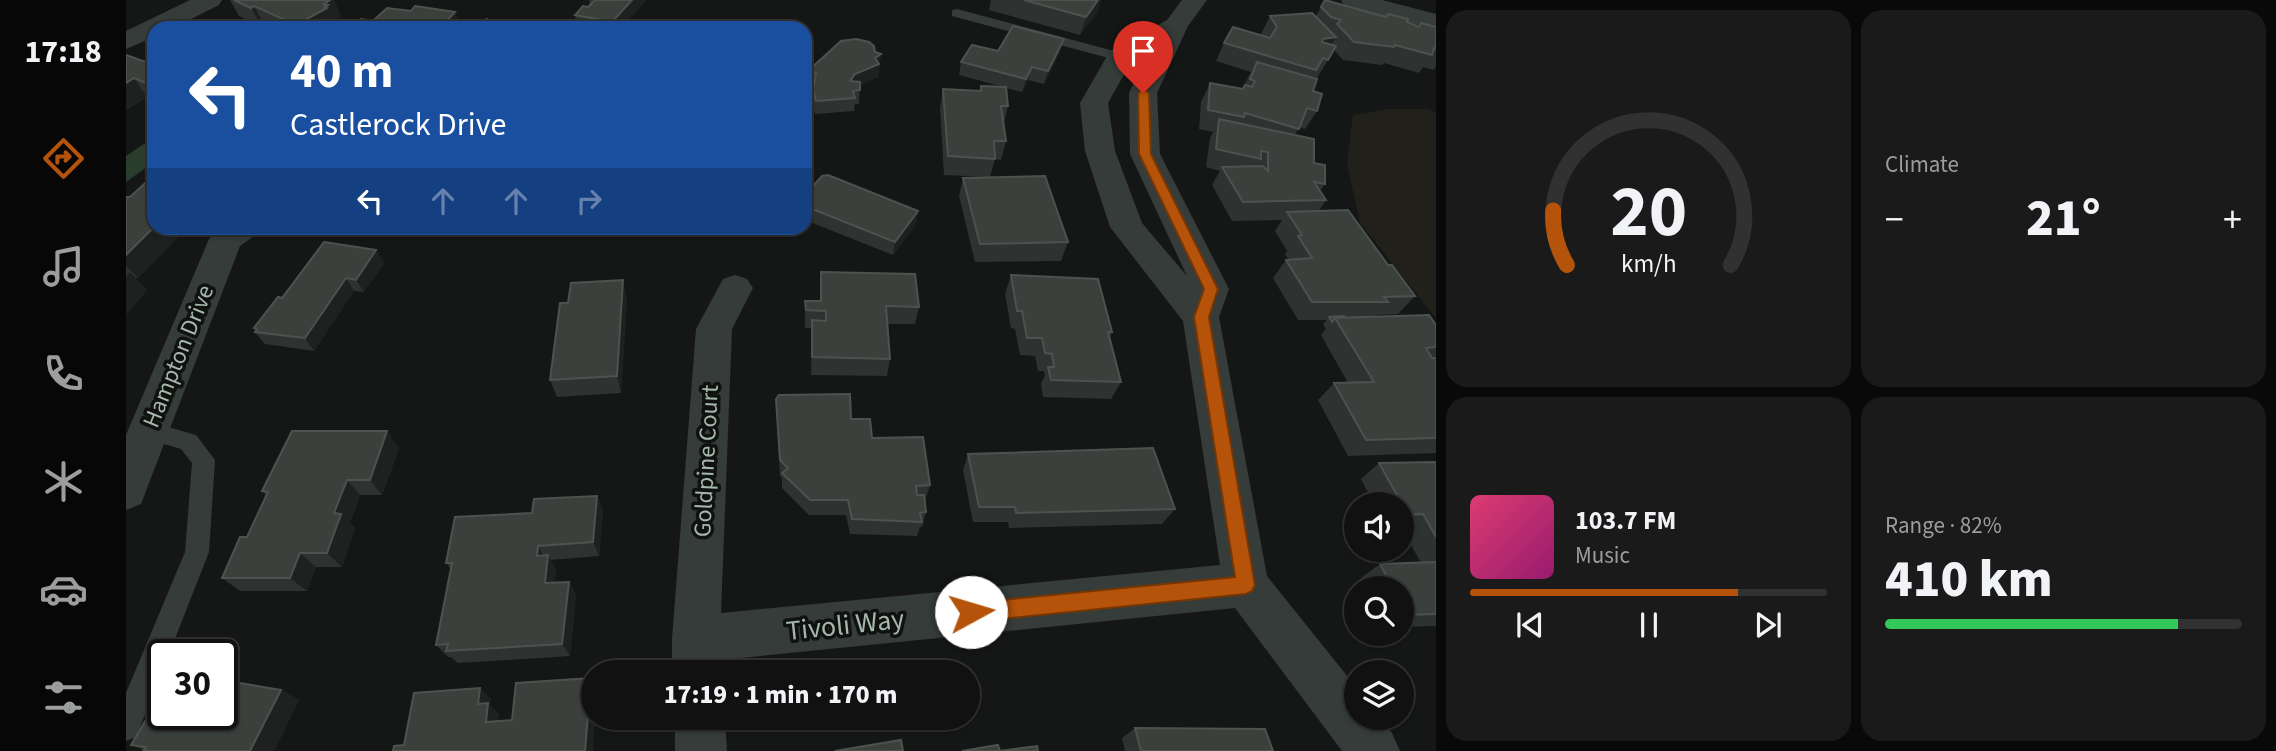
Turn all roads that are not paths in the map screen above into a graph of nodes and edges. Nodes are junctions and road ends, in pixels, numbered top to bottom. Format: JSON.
{"nodes":[{"id":1,"x":210,"y":0,"type":"edge"},
{"id":2,"x":1195,"y":0,"type":"edge"},
{"id":3,"x":1353,"y":0,"type":"edge"},
{"id":4,"x":138,"y":13,"type":"dead end"},
{"id":5,"x":957,"y":13,"type":"dead end"},
{"id":6,"x":158,"y":21,"type":"edge"},
{"id":7,"x":175,"y":21,"type":"edge"},
{"id":8,"x":1436,"y":22,"type":"edge"},
{"id":9,"x":1175,"y":25,"type":"junction"},
{"id":10,"x":147,"y":33,"type":"edge"},
{"id":11,"x":126,"y":41,"type":"edge"},
{"id":12,"x":1120,"y":57,"type":"junction"},
{"id":13,"x":232,"y":235,"type":"edge"},
{"id":14,"x":735,"y":288,"type":"dead end"},
{"id":15,"x":1201,"y":317,"type":"junction"},
{"id":16,"x":148,"y":430,"type":"junction"},
{"id":17,"x":126,"y":491,"type":"edge"},
{"id":18,"x":1246,"y":585,"type":"junction"},
{"id":19,"x":696,"y":656,"type":"edge"},
{"id":20,"x":126,"y":727,"type":"edge"},
{"id":21,"x":700,"y":730,"type":"edge"},
{"id":22,"x":701,"y":751,"type":"edge"},
{"id":23,"x":1374,"y":751,"type":"edge"}],
"edges":[{"from":1,"to":7,"type":"street"},
{"from":2,"to":9,"type":"street"},
{"from":3,"to":8,"type":"street"},
{"from":4,"to":6,"type":"street"},
{"from":5,"to":12,"type":"lane"},
{"from":9,"to":12,"type":"street"},
{"from":9,"to":15,"type":"street"},
{"from":10,"to":11,"type":"street"},
{"from":12,"to":15,"type":"street"},
{"from":13,"to":16,"type":"street","name":"Hampton Drive"},
{"from":14,"to":19,"type":"street","name":"Goldpine Court"},
{"from":15,"to":18,"type":"street"},
{"from":16,"to":17,"type":"street","name":"Hampton Drive"},
{"from":16,"to":20,"type":"lane"},
{"from":18,"to":19,"type":"street","name":"Tivoli Way"},
{"from":18,"to":23,"type":"street"},
{"from":21,"to":22,"type":"street"}]}
